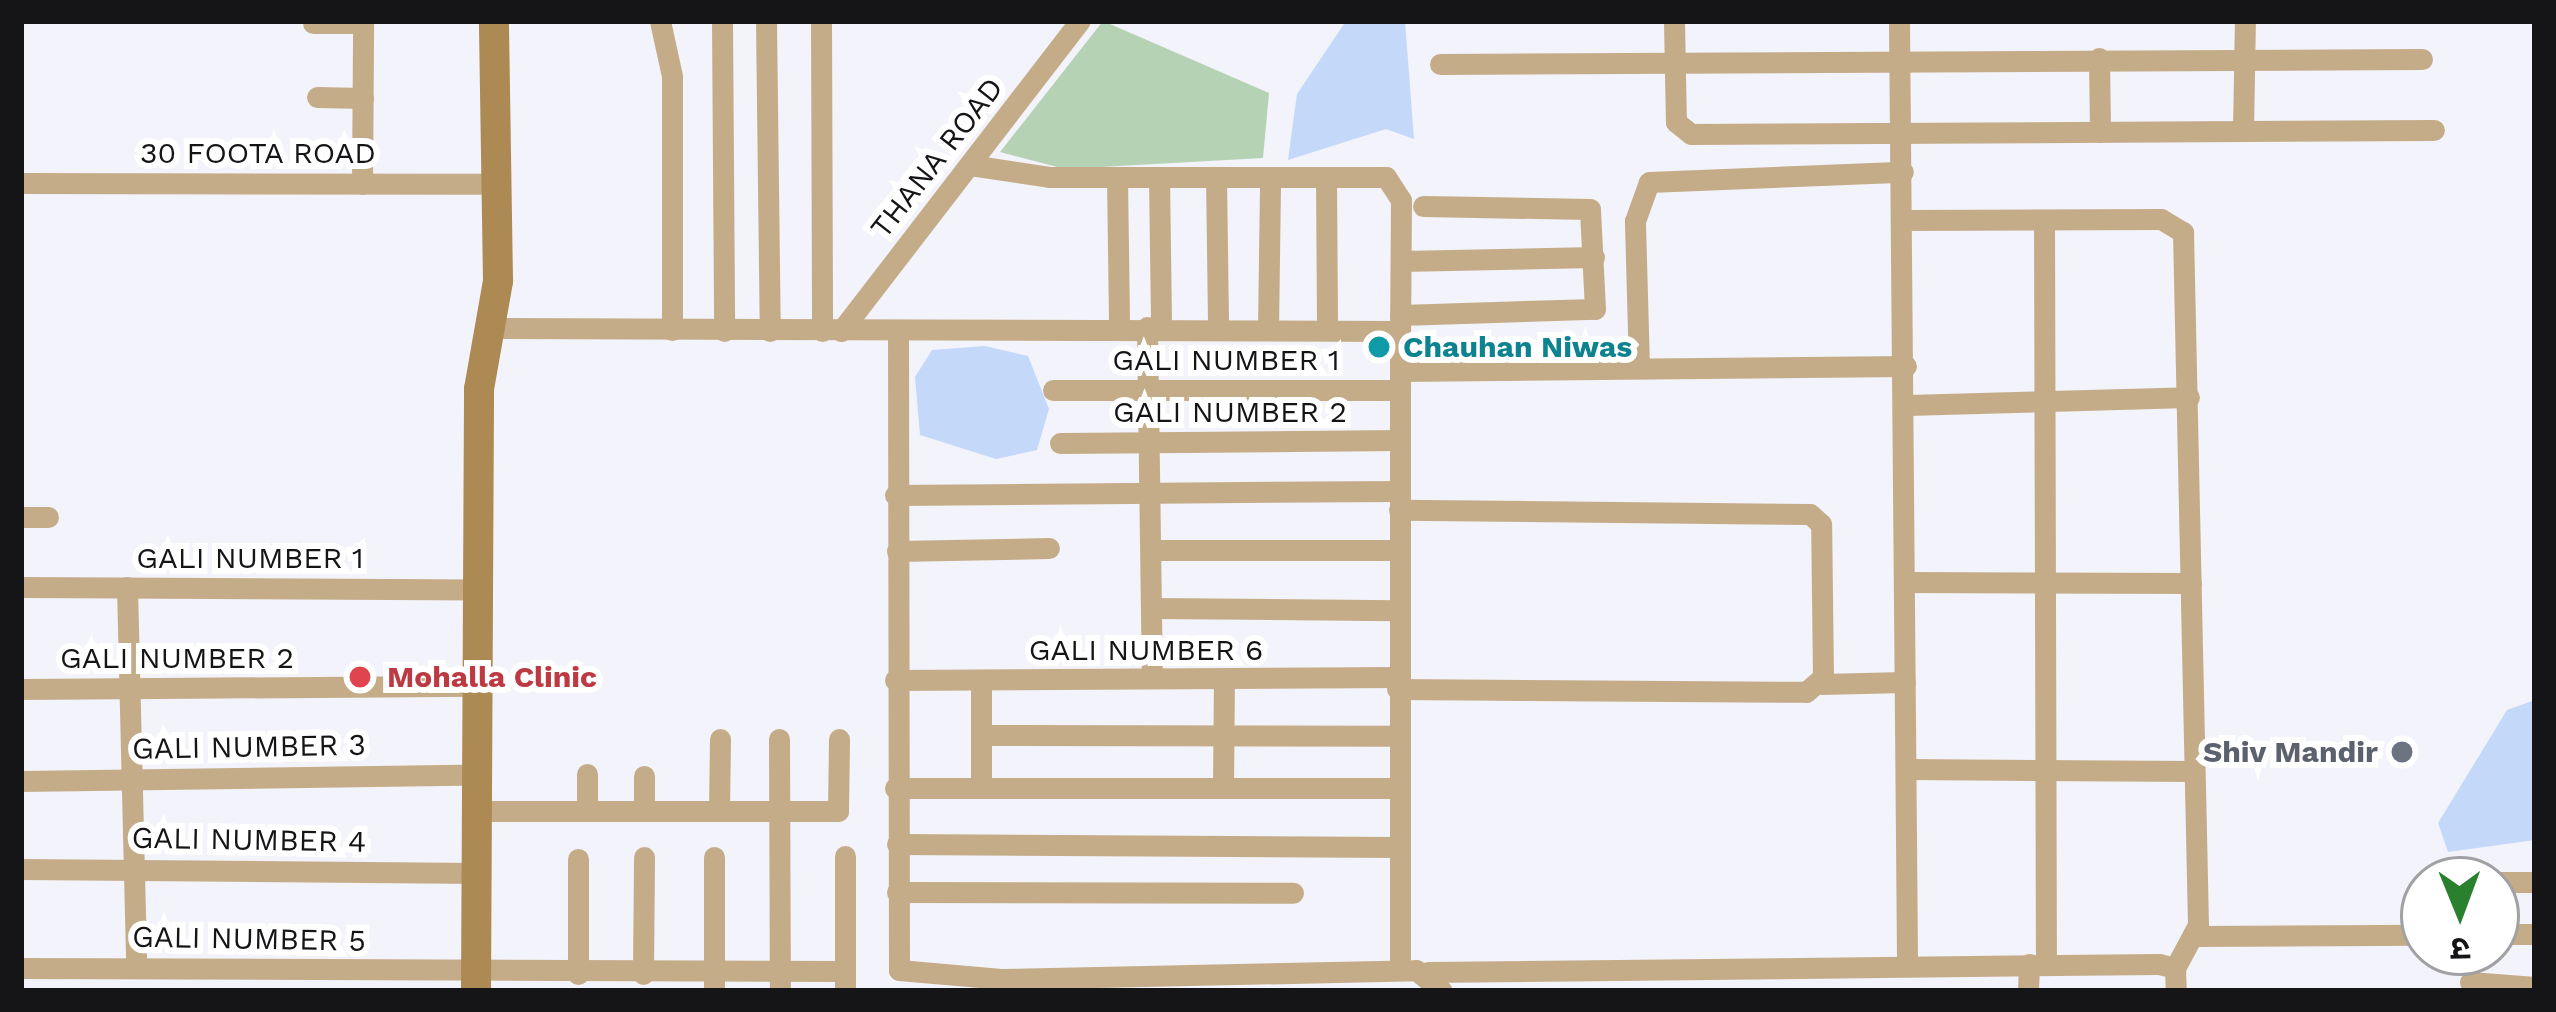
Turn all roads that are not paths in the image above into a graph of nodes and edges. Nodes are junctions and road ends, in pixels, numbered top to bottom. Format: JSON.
{"nodes":[{"id":1,"x":494,"y":21,"type":"edge"},
{"id":2,"x":660,"y":21,"type":"edge"},
{"id":3,"x":722,"y":21,"type":"edge"},
{"id":4,"x":766,"y":21,"type":"edge"},
{"id":5,"x":820,"y":21,"type":"edge"},
{"id":6,"x":1081,"y":21,"type":"edge"},
{"id":7,"x":1674,"y":21,"type":"edge"},
{"id":8,"x":1899,"y":21,"type":"edge"},
{"id":9,"x":2245,"y":21,"type":"edge"},
{"id":10,"x":363,"y":22,"type":"edge"},
{"id":11,"x":313,"y":23,"type":"edge"},
{"id":12,"x":1900,"y":58,"type":"junction"},
{"id":13,"x":2099,"y":58,"type":"junction"},
{"id":14,"x":2422,"y":58,"type":"dead end"},
{"id":15,"x":2245,"y":59,"type":"junction"},
{"id":16,"x":1675,"y":60,"type":"junction"},
{"id":17,"x":1440,"y":64,"type":"dead end"},
{"id":18,"x":316,"y":97,"type":"dead end"},
{"id":19,"x":363,"y":98,"type":"junction"},
{"id":20,"x":2434,"y":130,"type":"dead end"},
{"id":21,"x":2243,"y":131,"type":"junction"},
{"id":22,"x":1901,"y":132,"type":"junction"},
{"id":23,"x":2100,"y":132,"type":"junction"},
{"id":24,"x":970,"y":165,"type":"junction"},
{"id":25,"x":1903,"y":172,"type":"junction"},
{"id":26,"x":1117,"y":177,"type":"junction"},
{"id":27,"x":1159,"y":177,"type":"junction"},
{"id":28,"x":1216,"y":177,"type":"junction"},
{"id":29,"x":1270,"y":177,"type":"junction"},
{"id":30,"x":1326,"y":177,"type":"junction"},
{"id":31,"x":21,"y":183,"type":"edge"},
{"id":32,"x":362,"y":184,"type":"junction"},
{"id":33,"x":494,"y":184,"type":"junction"},
{"id":34,"x":1423,"y":206,"type":"dead end"},
{"id":35,"x":1906,"y":220,"type":"junction"},
{"id":36,"x":2044,"y":220,"type":"junction"},
{"id":37,"x":1594,"y":257,"type":"junction"},
{"id":38,"x":1401,"y":261,"type":"junction"},
{"id":39,"x":1400,"y":323,"type":"junction"},
{"id":40,"x":1154,"y":327,"type":"junction"},
{"id":41,"x":491,"y":328,"type":"junction"},
{"id":42,"x":1119,"y":328,"type":"junction"},
{"id":43,"x":1218,"y":328,"type":"junction"},
{"id":44,"x":1268,"y":329,"type":"junction"},
{"id":45,"x":1327,"y":329,"type":"junction"},
{"id":46,"x":672,"y":330,"type":"junction"},
{"id":47,"x":724,"y":331,"type":"junction"},
{"id":48,"x":770,"y":331,"type":"junction"},
{"id":49,"x":831,"y":331,"type":"junction"},
{"id":50,"x":898,"y":333,"type":"junction"},
{"id":51,"x":1906,"y":365,"type":"junction"},
{"id":52,"x":1639,"y":367,"type":"junction"},
{"id":53,"x":1400,"y":380,"type":"junction"},
{"id":54,"x":1150,"y":389,"type":"junction"},
{"id":55,"x":1053,"y":390,"type":"dead end"},
{"id":56,"x":2189,"y":397,"type":"junction"},
{"id":57,"x":2045,"y":402,"type":"junction"},
{"id":58,"x":1906,"y":405,"type":"junction"},
{"id":59,"x":1400,"y":440,"type":"junction"},
{"id":60,"x":1151,"y":442,"type":"junction"},
{"id":61,"x":1060,"y":443,"type":"dead end"},
{"id":62,"x":1153,"y":493,"type":"junction"},
{"id":63,"x":895,"y":495,"type":"junction"},
{"id":64,"x":1400,"y":501,"type":"junction"},
{"id":65,"x":21,"y":517,"type":"edge"},
{"id":66,"x":48,"y":517,"type":"dead end"},
{"id":67,"x":1049,"y":548,"type":"dead end"},
{"id":68,"x":898,"y":550,"type":"junction"},
{"id":69,"x":1153,"y":550,"type":"junction"},
{"id":70,"x":1399,"y":550,"type":"junction"},
{"id":71,"x":1904,"y":582,"type":"junction"},
{"id":72,"x":2045,"y":582,"type":"junction"},
{"id":73,"x":2191,"y":583,"type":"junction"},
{"id":74,"x":21,"y":587,"type":"edge"},
{"id":75,"x":127,"y":587,"type":"junction"},
{"id":76,"x":478,"y":589,"type":"junction"},
{"id":77,"x":1153,"y":608,"type":"junction"},
{"id":78,"x":1398,"y":610,"type":"junction"},
{"id":79,"x":1152,"y":671,"type":"dead end"},
{"id":80,"x":896,"y":680,"type":"junction"},
{"id":81,"x":981,"y":680,"type":"junction"},
{"id":82,"x":1224,"y":680,"type":"junction"},
{"id":83,"x":1905,"y":682,"type":"junction"},
{"id":84,"x":1397,"y":683,"type":"junction"},
{"id":85,"x":1821,"y":684,"type":"junction"},
{"id":86,"x":478,"y":686,"type":"junction"},
{"id":87,"x":127,"y":688,"type":"junction"},
{"id":88,"x":21,"y":689,"type":"edge"},
{"id":89,"x":981,"y":735,"type":"junction"},
{"id":90,"x":1224,"y":735,"type":"junction"},
{"id":91,"x":1397,"y":736,"type":"junction"},
{"id":92,"x":719,"y":739,"type":"dead end"},
{"id":93,"x":779,"y":739,"type":"dead end"},
{"id":94,"x":838,"y":739,"type":"dead end"},
{"id":95,"x":1906,"y":769,"type":"junction"},
{"id":96,"x":2044,"y":770,"type":"junction"},
{"id":97,"x":2194,"y":771,"type":"junction"},
{"id":98,"x":587,"y":774,"type":"dead end"},
{"id":99,"x":478,"y":775,"type":"junction"},
{"id":100,"x":644,"y":776,"type":"dead end"},
{"id":101,"x":127,"y":778,"type":"junction"},
{"id":102,"x":21,"y":781,"type":"edge"},
{"id":103,"x":895,"y":788,"type":"junction"},
{"id":104,"x":981,"y":788,"type":"junction"},
{"id":105,"x":1223,"y":788,"type":"junction"},
{"id":106,"x":1398,"y":788,"type":"junction"},
{"id":107,"x":477,"y":811,"type":"junction"},
{"id":108,"x":586,"y":811,"type":"junction"},
{"id":109,"x":644,"y":811,"type":"junction"},
{"id":110,"x":719,"y":811,"type":"junction"},
{"id":111,"x":779,"y":811,"type":"junction"},
{"id":112,"x":897,"y":844,"type":"junction"},
{"id":113,"x":1398,"y":847,"type":"junction"},
{"id":114,"x":644,"y":856,"type":"dead end"},
{"id":115,"x":845,"y":856,"type":"dead end"},
{"id":116,"x":714,"y":857,"type":"dead end"},
{"id":117,"x":578,"y":859,"type":"dead end"},
{"id":118,"x":21,"y":869,"type":"edge"},
{"id":119,"x":131,"y":869,"type":"junction"},
{"id":120,"x":477,"y":873,"type":"junction"},
{"id":121,"x":897,"y":892,"type":"junction"},
{"id":122,"x":1293,"y":893,"type":"dead end"},
{"id":123,"x":2400,"y":935,"type":"edge"},
{"id":124,"x":2198,"y":936,"type":"junction"},
{"id":125,"x":1907,"y":964,"type":"junction"},
{"id":126,"x":2037,"y":964,"type":"junction"},
{"id":127,"x":1728,"y":965,"type":"junction"},
{"id":128,"x":136,"y":967,"type":"junction"},
{"id":129,"x":1584,"y":967,"type":"junction"},
{"id":130,"x":21,"y":968,"type":"edge"},
{"id":131,"x":2174,"y":968,"type":"junction"},
{"id":132,"x":1400,"y":970,"type":"junction"},
{"id":133,"x":1428,"y":972,"type":"junction"},
{"id":134,"x":578,"y":974,"type":"junction"},
{"id":135,"x":643,"y":974,"type":"junction"},
{"id":136,"x":780,"y":981,"type":"edge"},
{"id":137,"x":845,"y":981,"type":"edge"},
{"id":138,"x":476,"y":982,"type":"edge"},
{"id":139,"x":714,"y":982,"type":"edge"},
{"id":140,"x":2470,"y":982,"type":"dead end"},
{"id":141,"x":1115,"y":983,"type":"edge"},
{"id":142,"x":1001,"y":985,"type":"edge"},
{"id":143,"x":2535,"y":986,"type":"edge"},
{"id":144,"x":1442,"y":991,"type":"edge"},
{"id":145,"x":1583,"y":991,"type":"edge"},
{"id":146,"x":1728,"y":991,"type":"edge"},
{"id":147,"x":2028,"y":991,"type":"edge"},
{"id":148,"x":2176,"y":991,"type":"edge"}],
"edges":[{"from":1,"to":33,"type":"street"},
{"from":2,"to":46,"type":"street"},
{"from":3,"to":47,"type":"street"},
{"from":4,"to":48,"type":"street"},
{"from":5,"to":49,"type":"street"},
{"from":6,"to":24,"type":"street","name":"THANA ROAD"},
{"from":7,"to":16,"type":"street"},
{"from":8,"to":12,"type":"street"},
{"from":9,"to":15,"type":"street"},
{"from":10,"to":11,"type":"street"},
{"from":10,"to":19,"type":"street"},
{"from":12,"to":13,"type":"street"},
{"from":12,"to":16,"type":"street"},
{"from":12,"to":22,"type":"street"},
{"from":13,"to":15,"type":"street"},
{"from":13,"to":23,"type":"street"},
{"from":14,"to":15,"type":"street"},
{"from":15,"to":21,"type":"street"},
{"from":16,"to":17,"type":"street"},
{"from":16,"to":22,"type":"street"},
{"from":18,"to":19,"type":"street"},
{"from":19,"to":32,"type":"street"},
{"from":20,"to":21,"type":"street"},
{"from":21,"to":23,"type":"street"},
{"from":22,"to":23,"type":"street"},
{"from":22,"to":25,"type":"street"},
{"from":24,"to":26,"type":"street"},
{"from":24,"to":49,"type":"street","name":"THANA ROAD"},
{"from":25,"to":35,"type":"street"},
{"from":25,"to":52,"type":"street"},
{"from":26,"to":27,"type":"street"},
{"from":26,"to":42,"type":"street"},
{"from":27,"to":28,"type":"street"},
{"from":27,"to":40,"type":"street"},
{"from":28,"to":29,"type":"street"},
{"from":28,"to":43,"type":"street"},
{"from":29,"to":30,"type":"street"},
{"from":29,"to":44,"type":"street"},
{"from":30,"to":38,"type":"street"},
{"from":30,"to":45,"type":"street"},
{"from":31,"to":32,"type":"street","name":"30 FOOTA ROAD"},
{"from":32,"to":33,"type":"street","name":"30 FOOTA ROAD"},
{"from":33,"to":41,"type":"street"},
{"from":34,"to":37,"type":"street"},
{"from":35,"to":36,"type":"street"},
{"from":35,"to":51,"type":"street"},
{"from":36,"to":56,"type":"street"},
{"from":36,"to":57,"type":"street"},
{"from":37,"to":38,"type":"street"},
{"from":37,"to":39,"type":"street"},
{"from":38,"to":39,"type":"street"},
{"from":39,"to":45,"type":"street"},
{"from":39,"to":53,"type":"street"},
{"from":40,"to":42,"type":"street"},
{"from":40,"to":43,"type":"street"},
{"from":40,"to":54,"type":"street"},
{"from":41,"to":46,"type":"street"},
{"from":41,"to":76,"type":"street"},
{"from":42,"to":50,"type":"street"},
{"from":43,"to":44,"type":"street"},
{"from":44,"to":45,"type":"street"},
{"from":46,"to":47,"type":"street"},
{"from":47,"to":48,"type":"street"},
{"from":48,"to":49,"type":"street"},
{"from":49,"to":50,"type":"street"},
{"from":50,"to":63,"type":"street"},
{"from":51,"to":52,"type":"street","name":"GALI NUMBER 1"},
{"from":51,"to":58,"type":"street"},
{"from":52,"to":53,"type":"street","name":"GALI NUMBER 1"},
{"from":53,"to":54,"type":"street","name":"GALI NUMBER 1"},
{"from":53,"to":59,"type":"street"},
{"from":54,"to":55,"type":"street","name":"GALI NUMBER 1"},
{"from":54,"to":60,"type":"street"},
{"from":56,"to":57,"type":"street"},
{"from":56,"to":73,"type":"street"},
{"from":57,"to":58,"type":"street"},
{"from":57,"to":72,"type":"street"},
{"from":58,"to":71,"type":"street"},
{"from":59,"to":60,"type":"street","name":"GALI NUMBER 2"},
{"from":59,"to":64,"type":"street"},
{"from":60,"to":61,"type":"street","name":"GALI NUMBER 2"},
{"from":60,"to":62,"type":"street"},
{"from":62,"to":63,"type":"street"},
{"from":62,"to":64,"type":"street"},
{"from":62,"to":69,"type":"street"},
{"from":63,"to":68,"type":"street"},
{"from":64,"to":70,"type":"street"},
{"from":64,"to":85,"type":"street"},
{"from":65,"to":66,"type":"street"},
{"from":67,"to":68,"type":"street"},
{"from":68,"to":80,"type":"street"},
{"from":69,"to":70,"type":"street"},
{"from":69,"to":77,"type":"street"},
{"from":70,"to":78,"type":"street"},
{"from":71,"to":72,"type":"street"},
{"from":71,"to":83,"type":"street"},
{"from":72,"to":73,"type":"street"},
{"from":72,"to":96,"type":"street"},
{"from":73,"to":97,"type":"street"},
{"from":74,"to":75,"type":"street","name":"GALI NUMBER 1"},
{"from":75,"to":76,"type":"street","name":"GALI NUMBER 1"},
{"from":75,"to":87,"type":"street"},
{"from":76,"to":86,"type":"street"},
{"from":77,"to":78,"type":"street"},
{"from":77,"to":79,"type":"street"},
{"from":78,"to":84,"type":"street"},
{"from":80,"to":81,"type":"street","name":"GALI NUMBER 6"},
{"from":80,"to":103,"type":"street"},
{"from":81,"to":82,"type":"street","name":"GALI NUMBER 6"},
{"from":81,"to":89,"type":"street"},
{"from":82,"to":84,"type":"street","name":"GALI NUMBER 6"},
{"from":82,"to":90,"type":"street"},
{"from":83,"to":85,"type":"street","name":"GALI NUMBER 6"},
{"from":83,"to":95,"type":"street"},
{"from":84,"to":85,"type":"street","name":"GALI NUMBER 6"},
{"from":84,"to":91,"type":"street"},
{"from":86,"to":87,"type":"street","name":"GALI NUMBER 2"},
{"from":86,"to":99,"type":"street"},
{"from":87,"to":88,"type":"street","name":"GALI NUMBER 2"},
{"from":87,"to":101,"type":"street"},
{"from":89,"to":90,"type":"street"},
{"from":89,"to":104,"type":"street"},
{"from":90,"to":91,"type":"street"},
{"from":90,"to":105,"type":"street"},
{"from":91,"to":106,"type":"street"},
{"from":92,"to":110,"type":"street"},
{"from":93,"to":111,"type":"street"},
{"from":94,"to":111,"type":"street"},
{"from":95,"to":96,"type":"street"},
{"from":95,"to":125,"type":"street"},
{"from":96,"to":97,"type":"street"},
{"from":96,"to":126,"type":"street"},
{"from":97,"to":124,"type":"street"},
{"from":98,"to":108,"type":"street"},
{"from":99,"to":101,"type":"street","name":"GALI NUMBER 3"},
{"from":99,"to":107,"type":"street"},
{"from":100,"to":109,"type":"street"},
{"from":101,"to":102,"type":"street","name":"GALI NUMBER 3"},
{"from":101,"to":119,"type":"street"},
{"from":103,"to":104,"type":"street"},
{"from":103,"to":112,"type":"street"},
{"from":104,"to":105,"type":"street"},
{"from":105,"to":106,"type":"street"},
{"from":106,"to":113,"type":"street"},
{"from":107,"to":108,"type":"street"},
{"from":107,"to":120,"type":"street"},
{"from":108,"to":109,"type":"street"},
{"from":109,"to":110,"type":"street"},
{"from":110,"to":111,"type":"street"},
{"from":111,"to":136,"type":"street"},
{"from":112,"to":113,"type":"street"},
{"from":112,"to":121,"type":"street"},
{"from":113,"to":132,"type":"street"},
{"from":114,"to":135,"type":"street"},
{"from":115,"to":137,"type":"street"},
{"from":116,"to":139,"type":"street"},
{"from":117,"to":134,"type":"street"},
{"from":118,"to":119,"type":"street","name":"GALI NUMBER 4"},
{"from":119,"to":120,"type":"street","name":"GALI NUMBER 4"},
{"from":119,"to":128,"type":"street"},
{"from":120,"to":138,"type":"street"},
{"from":121,"to":122,"type":"street"},
{"from":121,"to":142,"type":"street"},
{"from":123,"to":124,"type":"street"},
{"from":124,"to":131,"type":"street"},
{"from":125,"to":126,"type":"street"},
{"from":125,"to":127,"type":"street"},
{"from":126,"to":131,"type":"street"},
{"from":126,"to":147,"type":"street"},
{"from":127,"to":129,"type":"street"},
{"from":127,"to":146,"type":"street"},
{"from":128,"to":130,"type":"street","name":"GALI NUMBER 5"},
{"from":128,"to":138,"type":"street","name":"GALI NUMBER 5"},
{"from":129,"to":133,"type":"street"},
{"from":129,"to":145,"type":"street"},
{"from":131,"to":148,"type":"street"},
{"from":132,"to":133,"type":"street"},
{"from":132,"to":141,"type":"street"},
{"from":133,"to":144,"type":"street"},
{"from":134,"to":135,"type":"street","name":"GALI NUMBER 5"},
{"from":134,"to":138,"type":"street","name":"GALI NUMBER 5"},
{"from":135,"to":139,"type":"street","name":"GALI NUMBER 5"},
{"from":136,"to":137,"type":"street","name":"GALI NUMBER 5"},
{"from":136,"to":139,"type":"street","name":"GALI NUMBER 5"},
{"from":140,"to":143,"type":"street"},
{"from":141,"to":142,"type":"street"}]}
